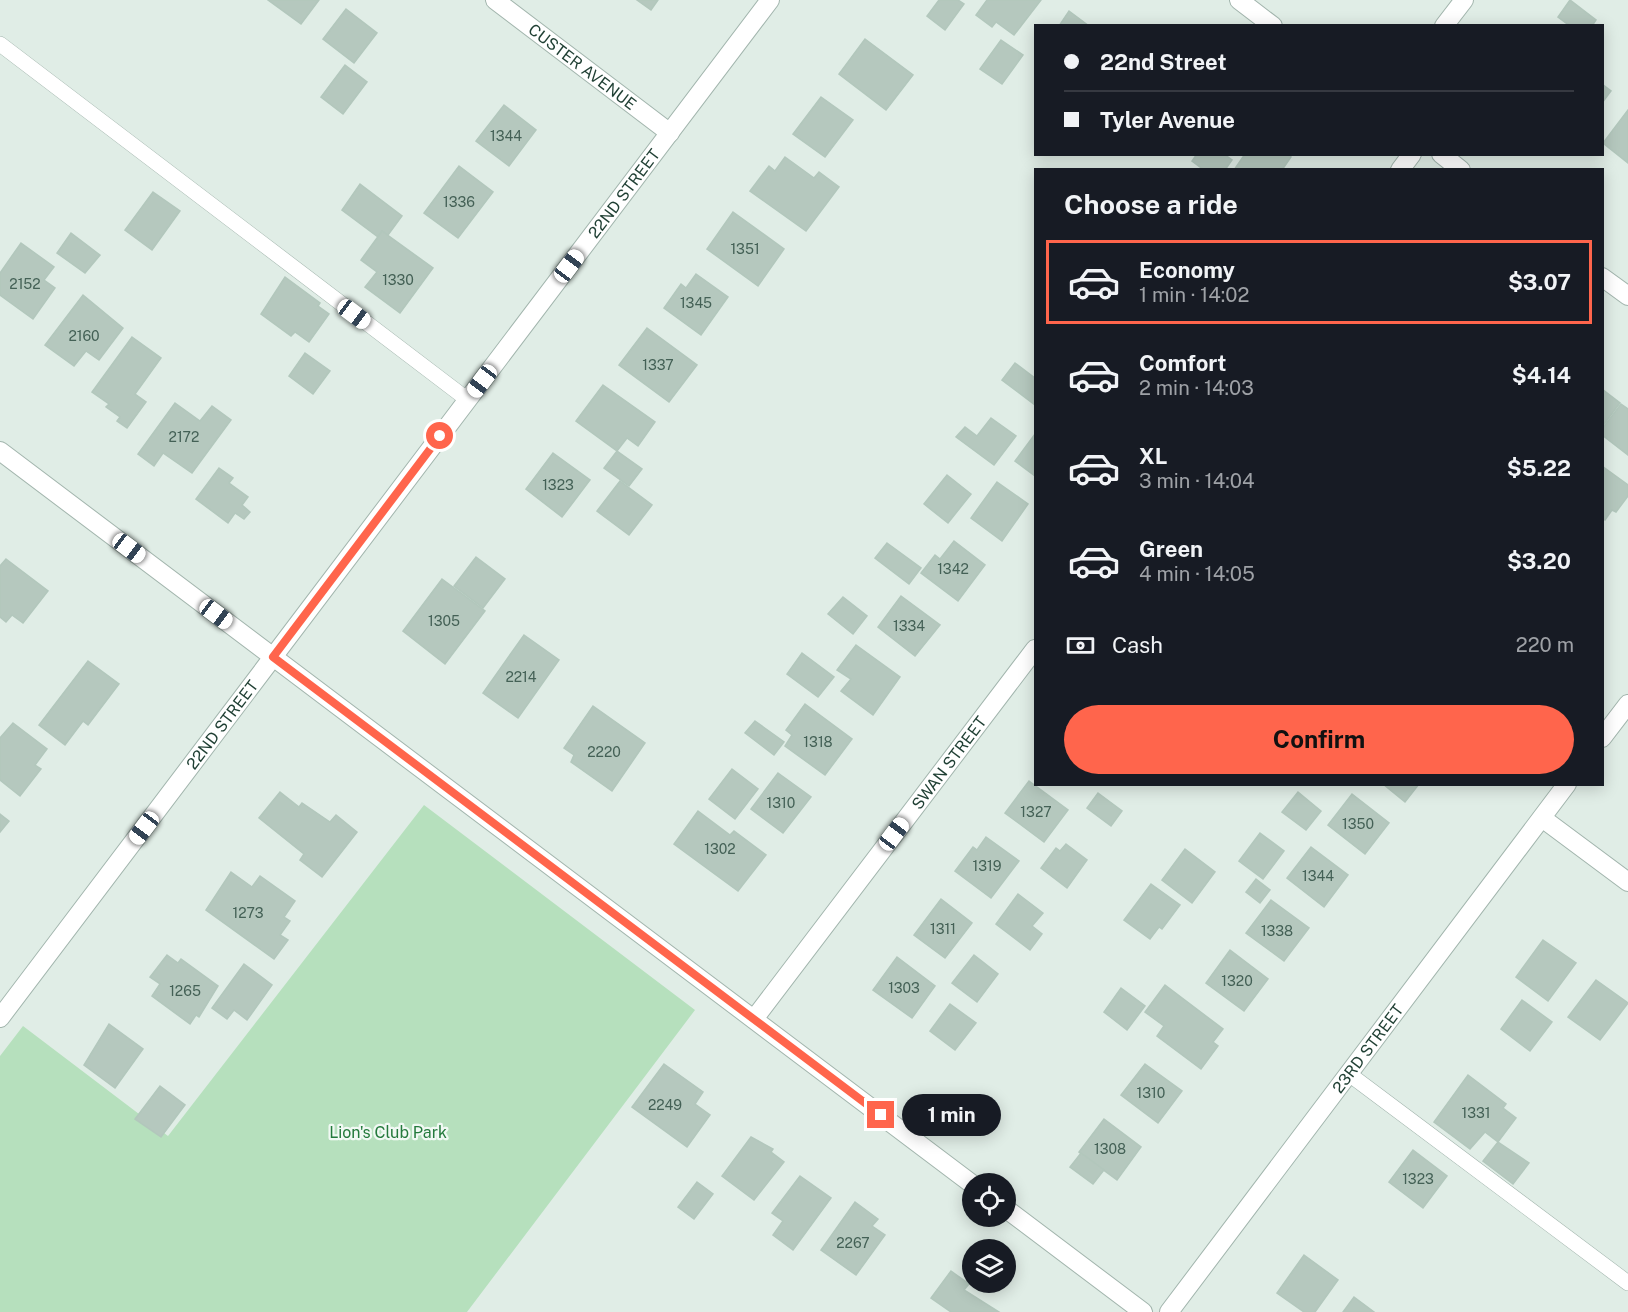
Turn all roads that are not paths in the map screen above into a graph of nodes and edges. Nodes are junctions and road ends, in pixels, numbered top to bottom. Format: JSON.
{"nodes":[{"id":1,"x":495,"y":0,"type":"edge"},
{"id":2,"x":770,"y":0,"type":"edge"},
{"id":3,"x":1239,"y":0,"type":"edge"},
{"id":4,"x":1464,"y":0,"type":"edge"},
{"id":5,"x":1270,"y":24,"type":"edge"},
{"id":6,"x":1446,"y":24,"type":"edge"},
{"id":7,"x":0,"y":44,"type":"edge"},
{"id":8,"x":670,"y":133,"type":"junction"},
{"id":9,"x":1444,"y":156,"type":"edge"},
{"id":10,"x":1458,"y":168,"type":"edge"},
{"id":11,"x":1604,"y":278,"type":"edge"},
{"id":12,"x":1628,"y":296,"type":"edge"},
{"id":13,"x":468,"y":400,"type":"junction"},
{"id":14,"x":0,"y":451,"type":"edge"},
{"id":15,"x":1034,"y":650,"type":"edge"},
{"id":16,"x":273,"y":657,"type":"junction"},
{"id":17,"x":1628,"y":704,"type":"edge"},
{"id":18,"x":1604,"y":735,"type":"edge"},
{"id":19,"x":1566,"y":786,"type":"edge"},
{"id":20,"x":1542,"y":818,"type":"junction"},
{"id":21,"x":1628,"y":882,"type":"edge"},
{"id":22,"x":0,"y":1018,"type":"edge"},
{"id":23,"x":754,"y":1019,"type":"junction"},
{"id":24,"x":1349,"y":1074,"type":"junction"},
{"id":25,"x":962,"y":1176,"type":"edge"},
{"id":26,"x":1016,"y":1216,"type":"edge"},
{"id":27,"x":1628,"y":1283,"type":"edge"},
{"id":28,"x":1143,"y":1312,"type":"edge"},
{"id":29,"x":1169,"y":1312,"type":"edge"}],
"edges":[{"from":1,"to":8,"type":"street","name":"CUSTER AVENUE"},
{"from":2,"to":8,"type":"street","name":"22ND STREET"},
{"from":3,"to":5,"type":"street"},
{"from":4,"to":6,"type":"street"},
{"from":7,"to":13,"type":"lane"},
{"from":8,"to":13,"type":"street","name":"22ND STREET"},
{"from":9,"to":10,"type":"street"},
{"from":11,"to":12,"type":"street"},
{"from":13,"to":16,"type":"street","name":"22ND STREET"},
{"from":14,"to":16,"type":"street"},
{"from":15,"to":23,"type":"street","name":"SWAN STREET"},
{"from":16,"to":22,"type":"street","name":"22ND STREET"},
{"from":16,"to":23,"type":"street"},
{"from":17,"to":18,"type":"street"},
{"from":19,"to":20,"type":"street","name":"23RD STREET"},
{"from":20,"to":21,"type":"street"},
{"from":20,"to":24,"type":"street","name":"23RD STREET"},
{"from":23,"to":25,"type":"street"},
{"from":24,"to":27,"type":"lane"},
{"from":24,"to":29,"type":"street","name":"23RD STREET"},
{"from":26,"to":28,"type":"street"}]}
